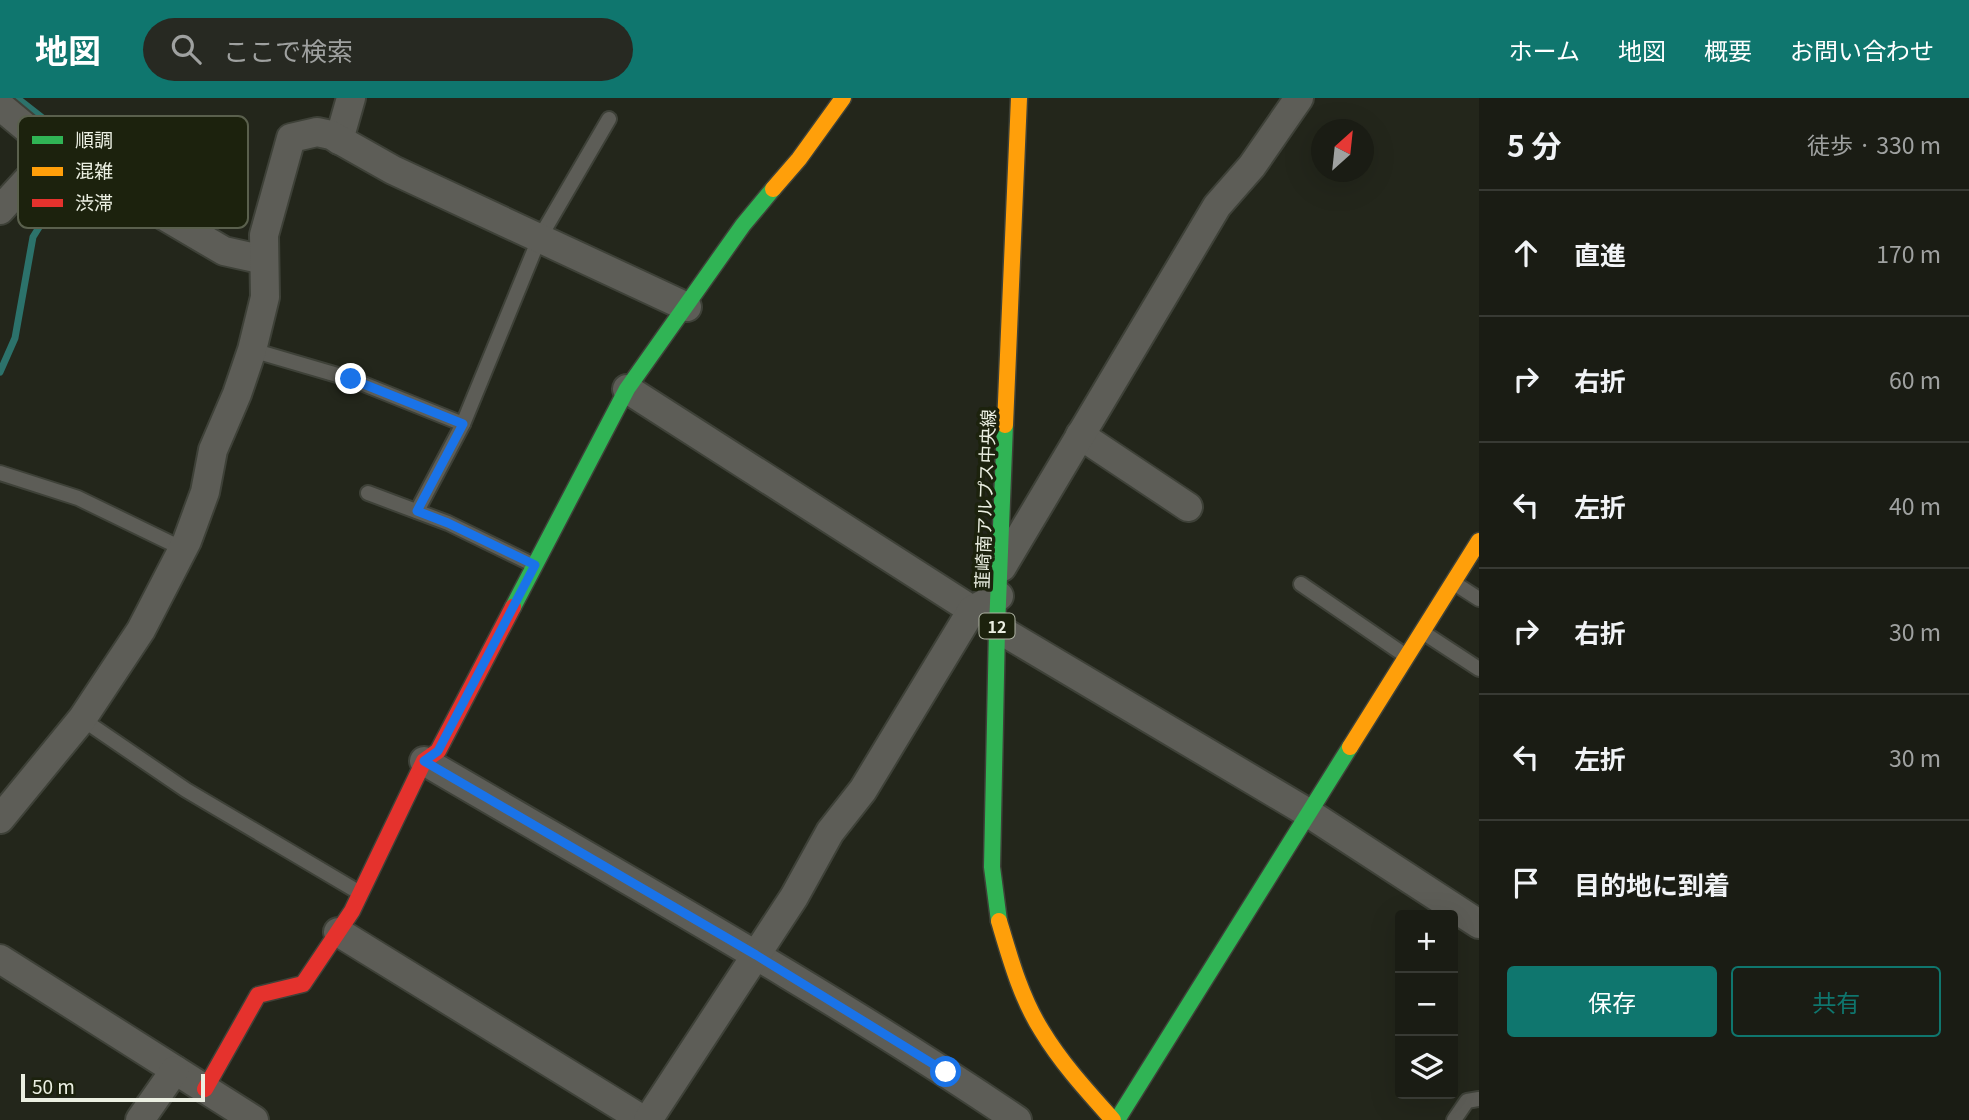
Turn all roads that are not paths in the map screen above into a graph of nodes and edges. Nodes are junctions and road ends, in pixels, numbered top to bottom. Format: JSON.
{"nodes":[{"id":1,"x":351,"y":98,"type":"edge"},
{"id":2,"x":842,"y":98,"type":"edge"},
{"id":3,"x":1019,"y":98,"type":"edge"},
{"id":4,"x":1299,"y":98,"type":"edge"},
{"id":5,"x":0,"y":106,"type":"edge"},
{"id":6,"x":609,"y":119,"type":"dead end"},
{"id":7,"x":18,"y":120,"type":"edge"},
{"id":8,"x":339,"y":140,"type":"junction"},
{"id":9,"x":18,"y":197,"type":"edge"},
{"id":10,"x":0,"y":210,"type":"edge"},
{"id":11,"x":186,"y":228,"type":"edge"},
{"id":12,"x":539,"y":239,"type":"junction"},
{"id":13,"x":264,"y":260,"type":"junction"},
{"id":14,"x":687,"y":307,"type":"junction"},
{"id":15,"x":252,"y":350,"type":"junction"},
{"id":16,"x":627,"y":389,"type":"junction"},
{"id":17,"x":463,"y":424,"type":"junction"},
{"id":18,"x":1080,"y":435,"type":"junction"},
{"id":19,"x":0,"y":473,"type":"edge"},
{"id":20,"x":368,"y":493,"type":"dead end"},
{"id":21,"x":1188,"y":507,"type":"dead end"},
{"id":22,"x":417,"y":511,"type":"junction"},
{"id":23,"x":1479,"y":541,"type":"edge"},
{"id":24,"x":183,"y":549,"type":"junction"},
{"id":25,"x":535,"y":565,"type":"junction"},
{"id":26,"x":1000,"y":583,"type":"junction"},
{"id":27,"x":1453,"y":583,"type":"junction"},
{"id":28,"x":1301,"y":584,"type":"dead end"},
{"id":29,"x":1479,"y":599,"type":"edge"},
{"id":30,"x":972,"y":610,"type":"junction"},
{"id":31,"x":997,"y":628,"type":"junction"},
{"id":32,"x":1422,"y":632,"type":"junction"},
{"id":33,"x":1407,"y":657,"type":"junction"},
{"id":34,"x":1479,"y":669,"type":"edge"},
{"id":35,"x":82,"y":719,"type":"junction"},
{"id":36,"x":424,"y":761,"type":"junction"},
{"id":37,"x":1310,"y":814,"type":"junction"},
{"id":38,"x":0,"y":820,"type":"edge"},
{"id":39,"x":361,"y":893,"type":"junction"},
{"id":40,"x":1479,"y":924,"type":"edge"},
{"id":41,"x":338,"y":932,"type":"junction"},
{"id":42,"x":756,"y":955,"type":"junction"},
{"id":43,"x":0,"y":958,"type":"edge"},
{"id":44,"x":175,"y":1070,"type":"junction"},
{"id":45,"x":205,"y":1089,"type":"junction"},
{"id":46,"x":1479,"y":1099,"type":"edge"},
{"id":47,"x":140,"y":1120,"type":"edge"},
{"id":48,"x":254,"y":1120,"type":"edge"},
{"id":49,"x":643,"y":1120,"type":"edge"},
{"id":50,"x":648,"y":1120,"type":"edge"},
{"id":51,"x":1017,"y":1120,"type":"edge"},
{"id":52,"x":1115,"y":1120,"type":"edge"},
{"id":53,"x":1454,"y":1120,"type":"edge"}],
"edges":[{"from":1,"to":8,"type":"street"},
{"from":2,"to":14,"type":"street"},
{"from":3,"to":26,"type":"street","name":"韮崎南アルプス中央線","number":"12"},
{"from":4,"to":18,"type":"street"},
{"from":5,"to":7,"type":"street"},
{"from":6,"to":12,"type":"lane"},
{"from":8,"to":12,"type":"street"},
{"from":8,"to":13,"type":"street"},
{"from":9,"to":10,"type":"street"},
{"from":11,"to":13,"type":"street"},
{"from":12,"to":14,"type":"street"},
{"from":12,"to":17,"type":"lane"},
{"from":13,"to":15,"type":"street"},
{"from":14,"to":16,"type":"street"},
{"from":15,"to":17,"type":"lane"},
{"from":15,"to":24,"type":"street"},
{"from":16,"to":25,"type":"street"},
{"from":16,"to":30,"type":"street"},
{"from":17,"to":22,"type":"lane"},
{"from":18,"to":21,"type":"street"},
{"from":18,"to":26,"type":"street"},
{"from":19,"to":24,"type":"lane"},
{"from":20,"to":22,"type":"lane"},
{"from":22,"to":25,"type":"lane"},
{"from":23,"to":27,"type":"street"},
{"from":24,"to":35,"type":"street"},
{"from":25,"to":36,"type":"street"},
{"from":26,"to":30,"type":"street"},
{"from":26,"to":31,"type":"street","name":"韮崎南アルプス中央線","number":"12"},
{"from":27,"to":29,"type":"lane"},
{"from":27,"to":32,"type":"street"},
{"from":28,"to":33,"type":"lane"},
{"from":30,"to":42,"type":"street"},
{"from":31,"to":37,"type":"street"},
{"from":31,"to":52,"type":"street","name":"韮崎南アルプス中央線","number":"12"},
{"from":32,"to":33,"type":"street"},
{"from":32,"to":34,"type":"lane"},
{"from":33,"to":37,"type":"street"},
{"from":35,"to":38,"type":"street"},
{"from":35,"to":39,"type":"lane"},
{"from":36,"to":39,"type":"street"},
{"from":36,"to":42,"type":"street"},
{"from":37,"to":40,"type":"street"},
{"from":37,"to":52,"type":"street"},
{"from":39,"to":41,"type":"street"},
{"from":41,"to":45,"type":"street"},
{"from":41,"to":49,"type":"street"},
{"from":42,"to":50,"type":"street"},
{"from":42,"to":51,"type":"street"},
{"from":43,"to":44,"type":"street"},
{"from":44,"to":45,"type":"street"},
{"from":44,"to":47,"type":"street"},
{"from":45,"to":48,"type":"street"},
{"from":46,"to":53,"type":"lane"}]}
